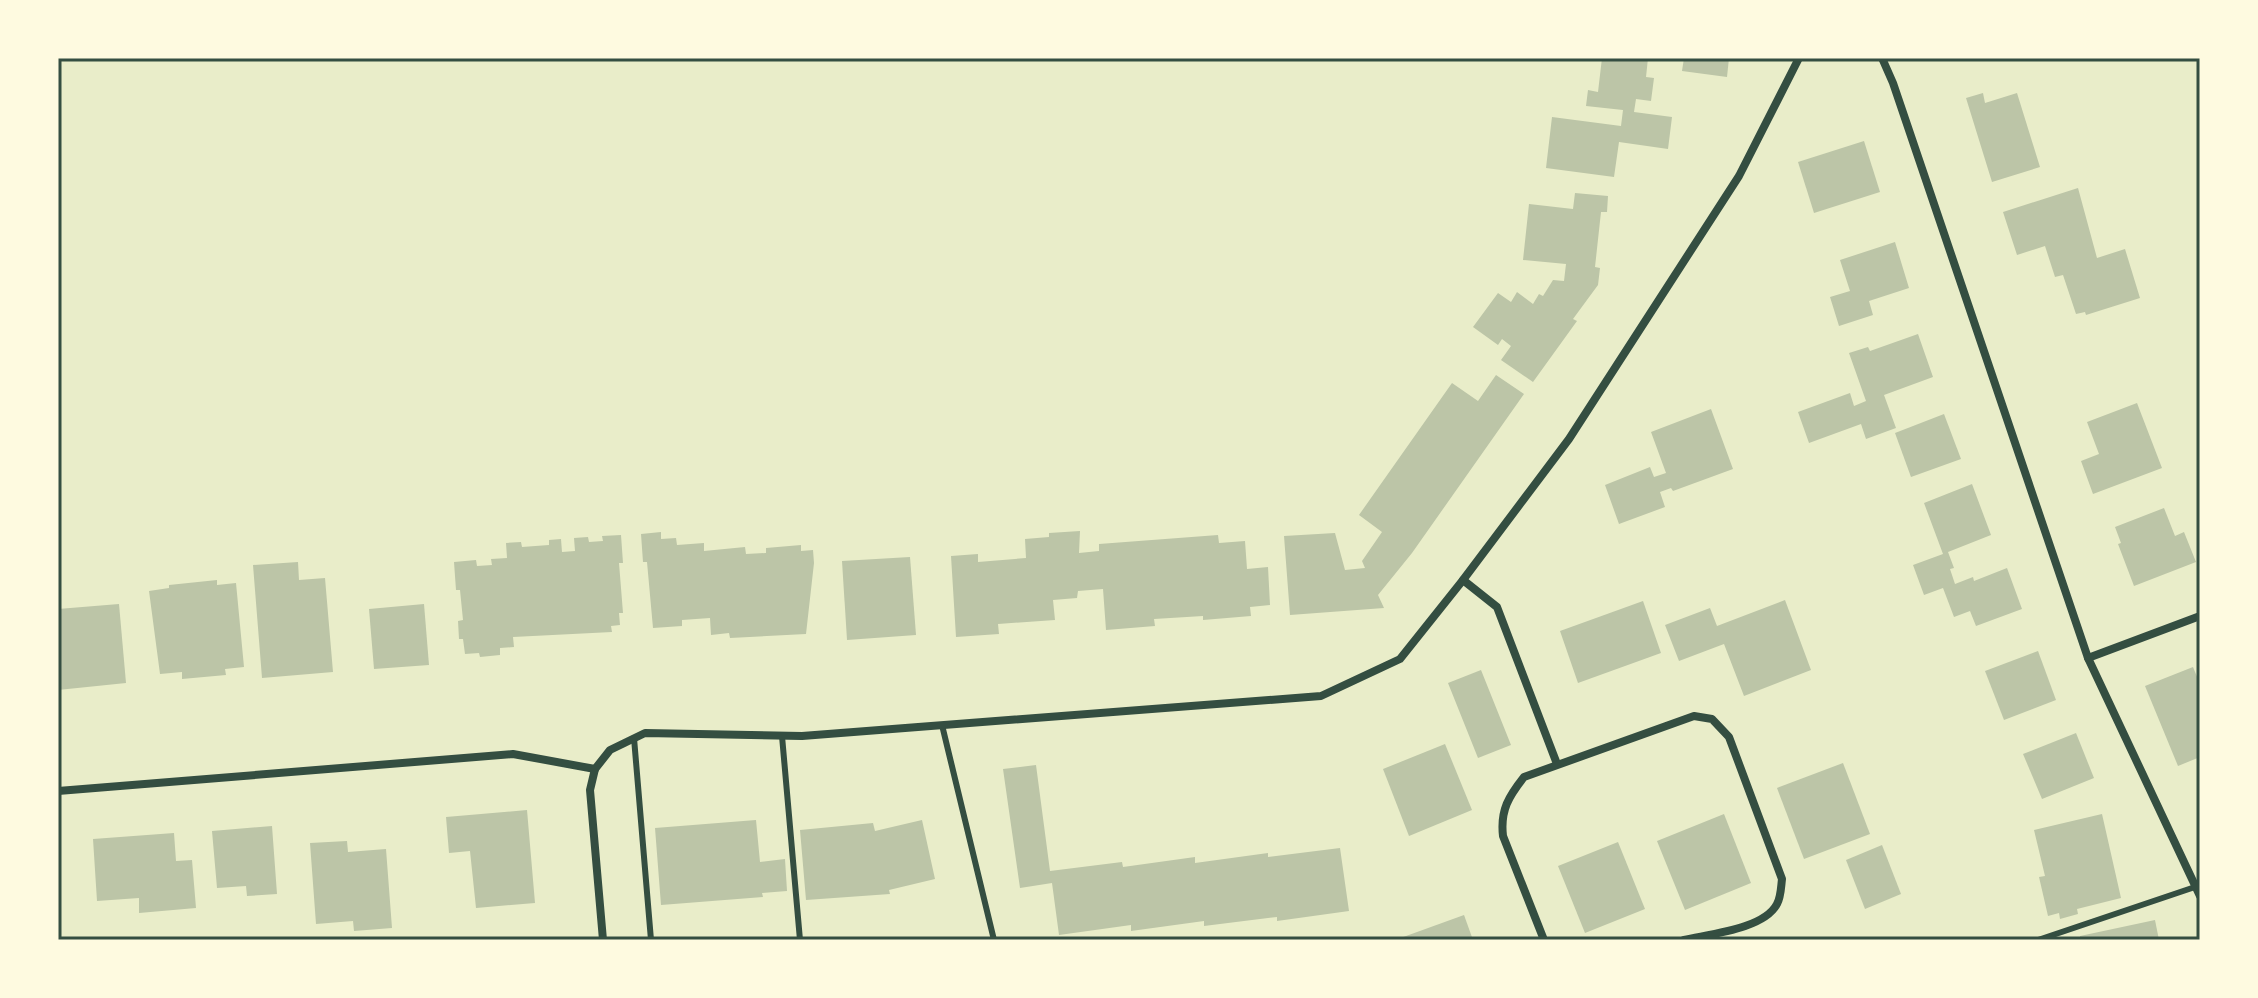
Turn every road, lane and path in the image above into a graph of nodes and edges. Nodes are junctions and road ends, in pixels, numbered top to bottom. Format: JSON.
{"nodes":[{"id":1,"x":1799,"y":58,"type":"edge"},
{"id":2,"x":1882,"y":58,"type":"edge"},
{"id":3,"x":1463,"y":580,"type":"junction"},
{"id":4,"x":2200,"y":616,"type":"edge"},
{"id":5,"x":2088,"y":658,"type":"junction"},
{"id":6,"x":942,"y":725,"type":"junction"},
{"id":7,"x":782,"y":736,"type":"junction"},
{"id":8,"x":634,"y":738,"type":"junction"},
{"id":9,"x":1557,"y":764,"type":"junction"},
{"id":10,"x":595,"y":769,"type":"junction"},
{"id":11,"x":58,"y":791,"type":"edge"},
{"id":12,"x":2198,"y":891,"type":"edge"},
{"id":13,"x":2048,"y":939,"type":"edge"},
{"id":14,"x":603,"y":940,"type":"edge"},
{"id":15,"x":651,"y":940,"type":"edge"},
{"id":16,"x":800,"y":940,"type":"edge"},
{"id":17,"x":994,"y":940,"type":"edge"},
{"id":18,"x":1544,"y":940,"type":"edge"},
{"id":19,"x":1684,"y":940,"type":"edge"},
{"id":20,"x":2038,"y":940,"type":"edge"}],
"edges":[{"from":1,"to":3,"type":"street"},
{"from":2,"to":5,"type":"street"},
{"from":3,"to":6,"type":"street"},
{"from":3,"to":9,"type":"street"},
{"from":4,"to":5,"type":"street"},
{"from":5,"to":12,"type":"street"},
{"from":6,"to":7,"type":"street"},
{"from":6,"to":17,"type":"lane"},
{"from":7,"to":8,"type":"street"},
{"from":7,"to":16,"type":"lane"},
{"from":8,"to":10,"type":"street"},
{"from":8,"to":15,"type":"lane"},
{"from":9,"to":18,"type":"street"},
{"from":9,"to":19,"type":"street"},
{"from":10,"to":11,"type":"street"},
{"from":10,"to":14,"type":"street"},
{"from":12,"to":13,"type":"lane"},
{"from":13,"to":20,"type":"lane"}]}
